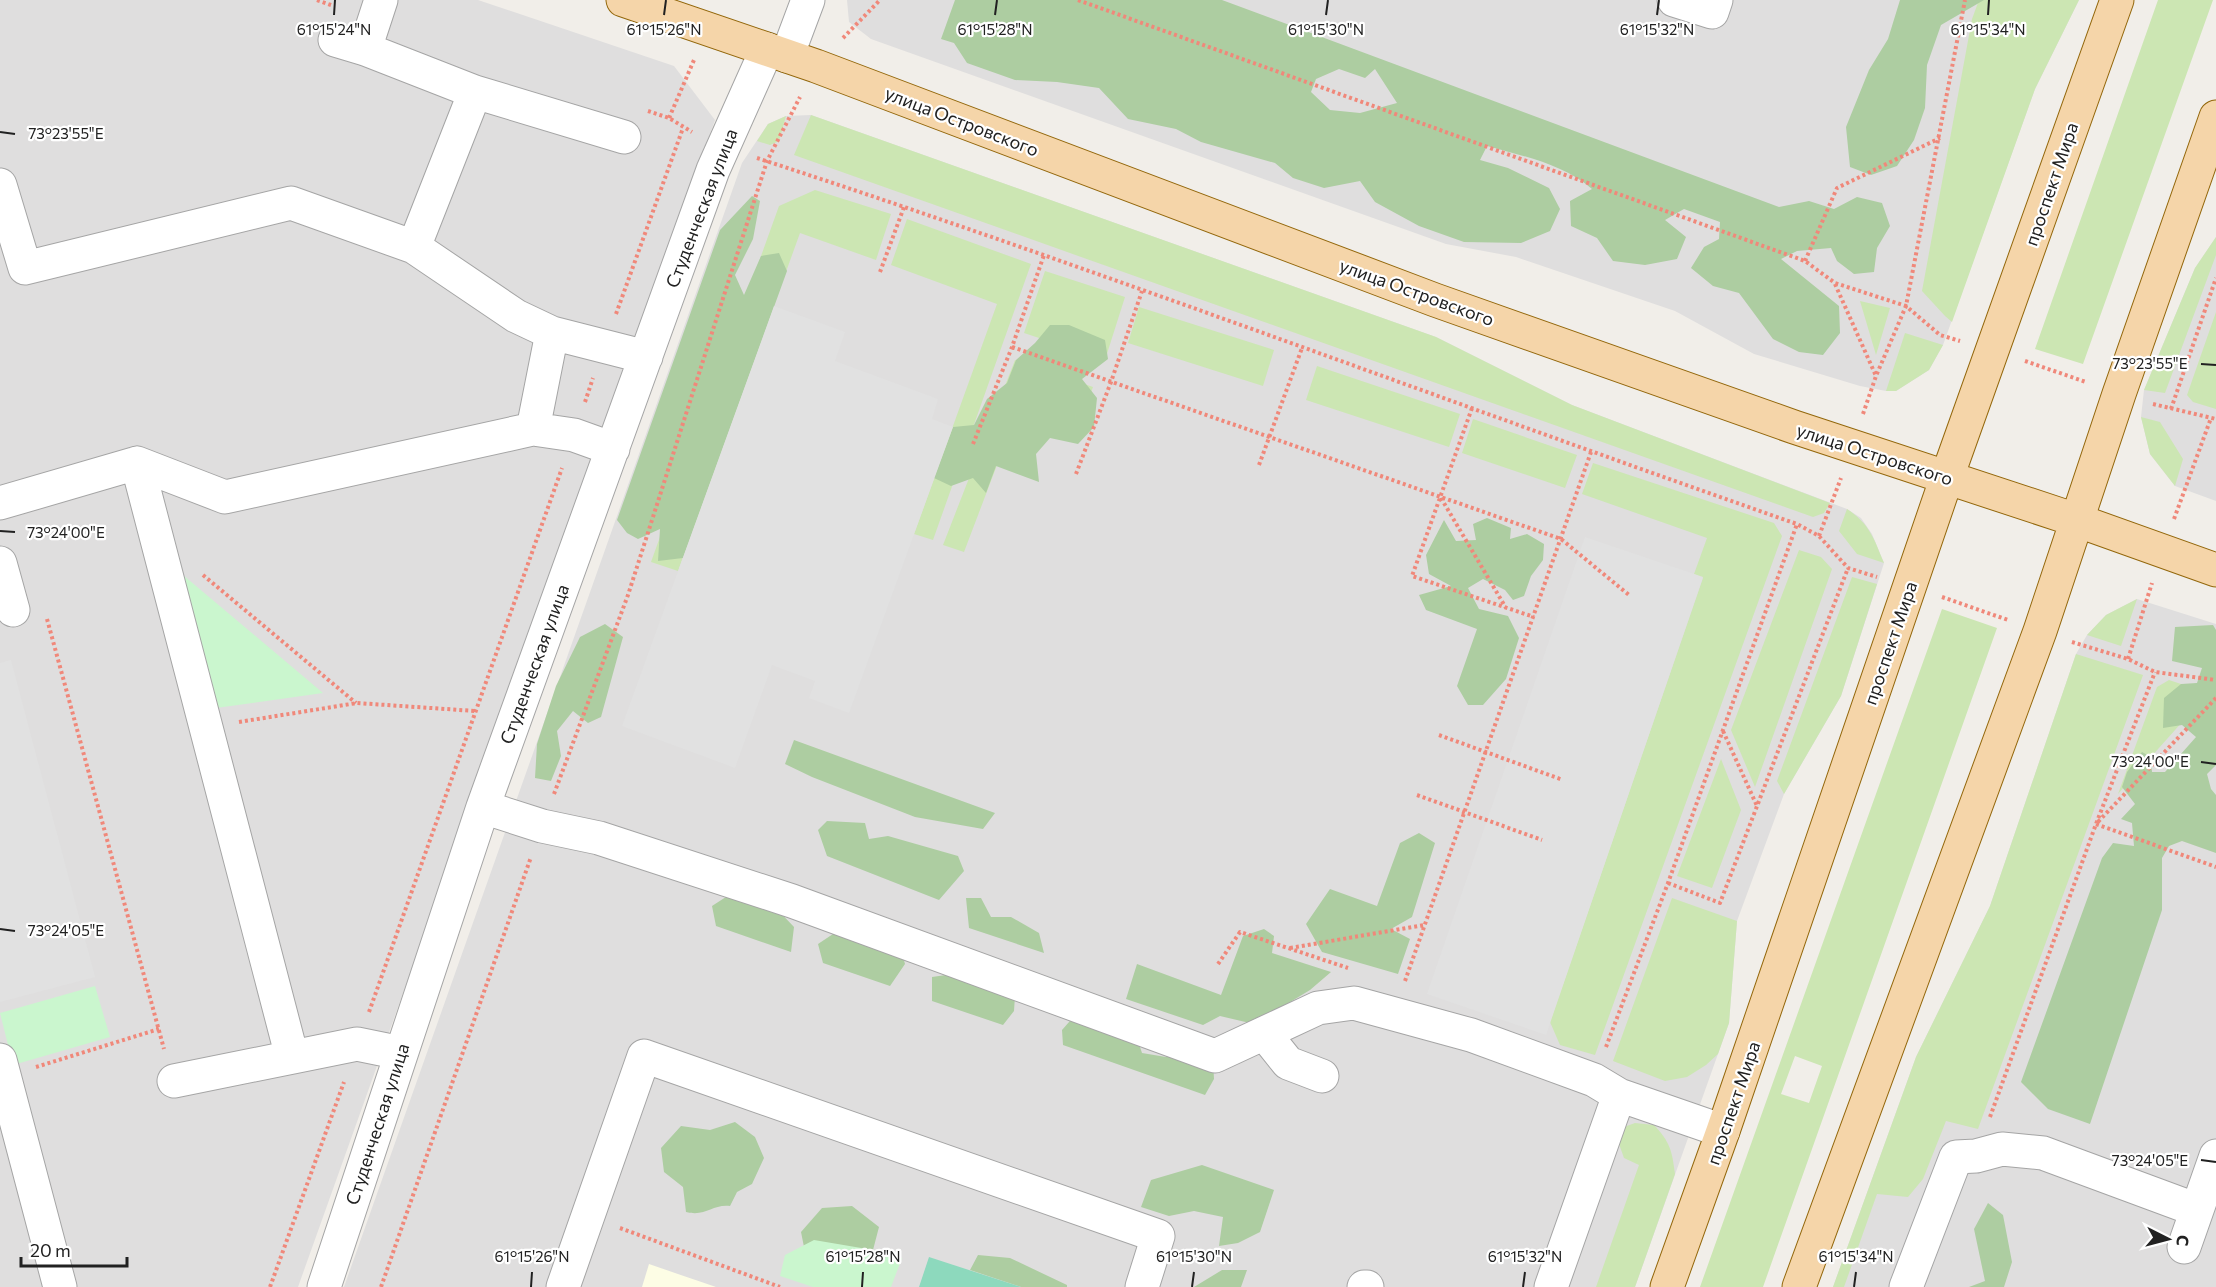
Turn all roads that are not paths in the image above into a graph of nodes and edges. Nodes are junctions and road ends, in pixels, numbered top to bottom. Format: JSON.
{"nodes":[{"id":1,"x":623,"y":0,"type":"edge"},
{"id":2,"x":808,"y":0,"type":"edge"},
{"id":3,"x":1674,"y":0,"type":"edge"},
{"id":4,"x":1716,"y":0,"type":"edge"},
{"id":5,"x":2117,"y":0,"type":"edge"},
{"id":6,"x":364,"y":27,"type":"edge"},
{"id":7,"x":790,"y":57,"type":"junction"},
{"id":8,"x":475,"y":92,"type":"junction"},
{"id":9,"x":2216,"y":117,"type":"edge"},
{"id":10,"x":624,"y":137,"type":"dead end"},
{"id":11,"x":2216,"y":156,"type":"edge"},
{"id":12,"x":0,"y":184,"type":"edge"},
{"id":13,"x":2177,"y":228,"type":"junction"},
{"id":14,"x":414,"y":247,"type":"junction"},
{"id":15,"x":12,"y":270,"type":"edge"},
{"id":16,"x":552,"y":333,"type":"junction"},
{"id":17,"x":646,"y":357,"type":"junction"},
{"id":18,"x":533,"y":429,"type":"junction"},
{"id":19,"x":613,"y":449,"type":"junction"},
{"id":20,"x":137,"y":463,"type":"junction"},
{"id":21,"x":1947,"y":477,"type":"junction"},
{"id":22,"x":0,"y":504,"type":"edge"},
{"id":23,"x":2076,"y":520,"type":"junction"},
{"id":24,"x":0,"y":563,"type":"edge"},
{"id":25,"x":2216,"y":570,"type":"edge"},
{"id":26,"x":13,"y":610,"type":"dead end"},
{"id":27,"x":483,"y":807,"type":"junction"},
{"id":28,"x":1264,"y":1033,"type":"junction"},
{"id":29,"x":401,"y":1053,"type":"junction"},
{"id":30,"x":292,"y":1057,"type":"junction"},
{"id":31,"x":2,"y":1068,"type":"edge"},
{"id":32,"x":1322,"y":1076,"type":"dead end"},
{"id":33,"x":174,"y":1081,"type":"road end"},
{"id":34,"x":1607,"y":1087,"type":"junction"},
{"id":35,"x":1723,"y":1131,"type":"junction"},
{"id":36,"x":2216,"y":1156,"type":"edge"},
{"id":37,"x":2197,"y":1210,"type":"junction"},
{"id":38,"x":2184,"y":1247,"type":"dead end"},
{"id":39,"x":60,"y":1287,"type":"edge"},
{"id":40,"x":324,"y":1287,"type":"edge"},
{"id":41,"x":563,"y":1287,"type":"edge"},
{"id":42,"x":1142,"y":1287,"type":"edge"},
{"id":43,"x":1551,"y":1287,"type":"edge"},
{"id":44,"x":1667,"y":1287,"type":"edge"},
{"id":45,"x":1799,"y":1287,"type":"edge"},
{"id":46,"x":1906,"y":1287,"type":"edge"}],
"edges":[{"from":1,"to":7,"type":"main road","name":"улица Островского"},
{"from":2,"to":7,"type":"street","name":"Студенческая улица"},
{"from":3,"to":4,"type":"street"},
{"from":5,"to":21,"type":"main road","name":"проспект Мира"},
{"from":6,"to":8,"type":"street"},
{"from":7,"to":17,"type":"street","name":"Студенческая улица"},
{"from":7,"to":21,"type":"main road","name":"улица Островского"},
{"from":8,"to":10,"type":"street"},
{"from":8,"to":14,"type":"street"},
{"from":9,"to":13,"type":"main road"},
{"from":11,"to":13,"type":"street"},
{"from":12,"to":15,"type":"street"},
{"from":13,"to":23,"type":"main road"},
{"from":14,"to":15,"type":"street"},
{"from":14,"to":16,"type":"street"},
{"from":16,"to":17,"type":"street"},
{"from":16,"to":18,"type":"street"},
{"from":17,"to":19,"type":"street","name":"Студенческая улица"},
{"from":18,"to":19,"type":"street"},
{"from":18,"to":20,"type":"street"},
{"from":19,"to":27,"type":"street","name":"Студенческая улица"},
{"from":20,"to":22,"type":"street"},
{"from":20,"to":30,"type":"street"},
{"from":21,"to":23,"type":"main road","name":"улица Островского"},
{"from":21,"to":35,"type":"main road","name":"проспект Мира"},
{"from":23,"to":25,"type":"main road","name":"улица Островского"},
{"from":23,"to":45,"type":"main road"},
{"from":24,"to":26,"type":"street"},
{"from":27,"to":28,"type":"street"},
{"from":27,"to":29,"type":"street","name":"Студенческая улица"},
{"from":28,"to":32,"type":"street"},
{"from":28,"to":34,"type":"street"},
{"from":29,"to":30,"type":"street"},
{"from":29,"to":40,"type":"street","name":"Студенческая улица"},
{"from":30,"to":33,"type":"street"},
{"from":31,"to":39,"type":"street"},
{"from":34,"to":35,"type":"street"},
{"from":34,"to":43,"type":"street"},
{"from":35,"to":44,"type":"main road","name":"проспект Мира"},
{"from":36,"to":37,"type":"street"},
{"from":37,"to":38,"type":"street"},
{"from":37,"to":46,"type":"street"},
{"from":41,"to":42,"type":"street"}]}
